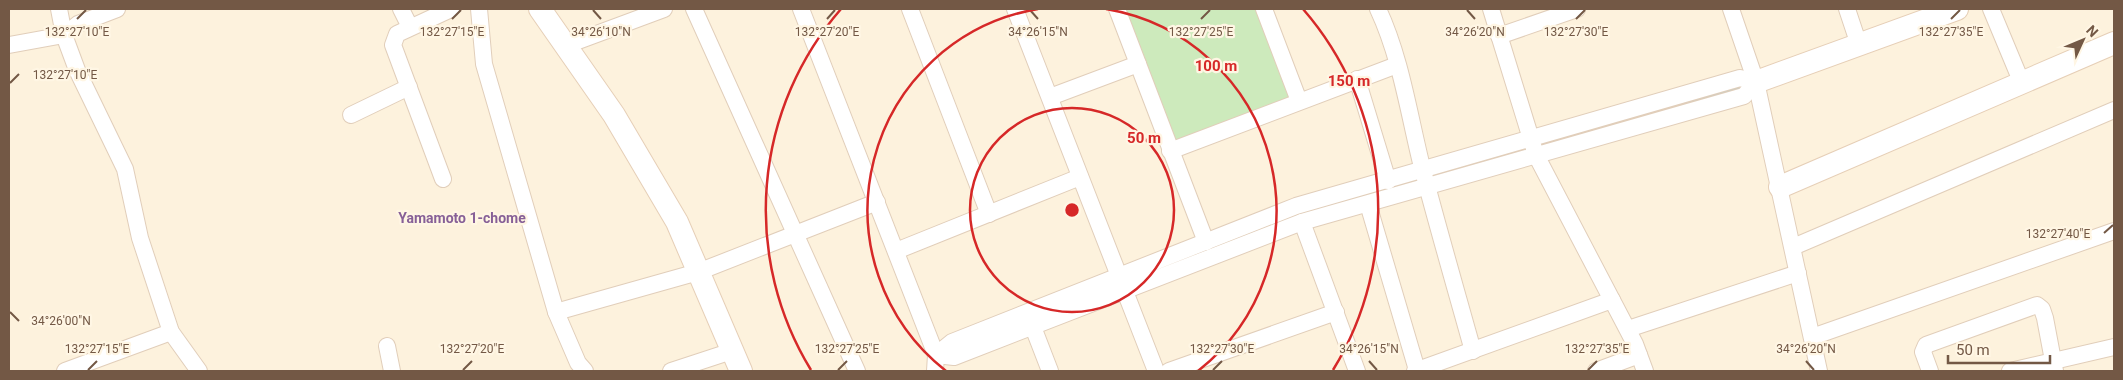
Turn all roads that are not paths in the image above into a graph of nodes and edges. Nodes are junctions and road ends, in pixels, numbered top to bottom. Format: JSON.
{"nodes":[{"id":1,"x":59,"y":9,"type":"edge"},
{"id":2,"x":117,"y":9,"type":"edge"},
{"id":3,"x":401,"y":9,"type":"edge"},
{"id":4,"x":480,"y":9,"type":"edge"},
{"id":5,"x":540,"y":9,"type":"edge"},
{"id":6,"x":664,"y":9,"type":"edge"},
{"id":7,"x":694,"y":9,"type":"edge"},
{"id":8,"x":801,"y":9,"type":"edge"},
{"id":9,"x":910,"y":9,"type":"edge"},
{"id":10,"x":1016,"y":9,"type":"edge"},
{"id":11,"x":1117,"y":9,"type":"edge"},
{"id":12,"x":1264,"y":9,"type":"edge"},
{"id":13,"x":1378,"y":9,"type":"edge"},
{"id":14,"x":1491,"y":9,"type":"edge"},
{"id":15,"x":1577,"y":9,"type":"edge"},
{"id":16,"x":1731,"y":9,"type":"edge"},
{"id":17,"x":1846,"y":9,"type":"edge"},
{"id":18,"x":1957,"y":9,"type":"edge"},
{"id":19,"x":1991,"y":9,"type":"edge"},
{"id":20,"x":446,"y":10,"type":"edge"},
{"id":21,"x":410,"y":28,"type":"junction"},
{"id":22,"x":64,"y":35,"type":"junction"},
{"id":23,"x":1499,"y":36,"type":"junction"},
{"id":24,"x":2114,"y":43,"type":"edge"},
{"id":25,"x":9,"y":45,"type":"edge"},
{"id":26,"x":567,"y":45,"type":"junction"},
{"id":27,"x":1859,"y":45,"type":"junction"},
{"id":28,"x":1138,"y":64,"type":"junction"},
{"id":29,"x":1397,"y":64,"type":"junction"},
{"id":30,"x":1357,"y":80,"type":"junction"},
{"id":31,"x":2021,"y":81,"type":"junction"},
{"id":32,"x":1756,"y":82,"type":"junction"},
{"id":33,"x":409,"y":87,"type":"junction"},
{"id":34,"x":1050,"y":97,"type":"junction"},
{"id":35,"x":1299,"y":101,"type":"junction"},
{"id":36,"x":2114,"y":110,"type":"edge"},
{"id":37,"x":351,"y":115,"type":"dead end"},
{"id":38,"x":1530,"y":139,"type":"junction"},
{"id":39,"x":1170,"y":151,"type":"junction"},
{"id":40,"x":1536,"y":155,"type":"junction"},
{"id":41,"x":1080,"y":177,"type":"junction"},
{"id":42,"x":443,"y":179,"type":"dead end"},
{"id":43,"x":1426,"y":179,"type":"junction"},
{"id":44,"x":1388,"y":181,"type":"junction"},
{"id":45,"x":1780,"y":186,"type":"junction"},
{"id":46,"x":877,"y":202,"type":"junction"},
{"id":47,"x":1368,"y":204,"type":"junction"},
{"id":48,"x":989,"y":214,"type":"junction"},
{"id":49,"x":1302,"y":222,"type":"junction"},
{"id":50,"x":2114,"y":231,"type":"edge"},
{"id":51,"x":796,"y":233,"type":"junction"},
{"id":52,"x":1206,"y":242,"type":"junction"},
{"id":53,"x":1793,"y":247,"type":"junction"},
{"id":54,"x":896,"y":251,"type":"junction"},
{"id":55,"x":698,"y":272,"type":"junction"},
{"id":56,"x":1798,"y":273,"type":"junction"},
{"id":57,"x":1119,"y":276,"type":"junction"},
{"id":58,"x":1125,"y":291,"type":"junction"},
{"id":59,"x":1612,"y":300,"type":"junction"},
{"id":60,"x":556,"y":312,"type":"junction"},
{"id":61,"x":1336,"y":312,"type":"junction"},
{"id":62,"x":1034,"y":326,"type":"junction"},
{"id":63,"x":1628,"y":329,"type":"junction"},
{"id":64,"x":171,"y":332,"type":"junction"},
{"id":65,"x":1812,"y":337,"type":"junction"},
{"id":66,"x":387,"y":346,"type":"dead end"},
{"id":67,"x":2114,"y":348,"type":"edge"},
{"id":68,"x":732,"y":350,"type":"junction"},
{"id":69,"x":1473,"y":351,"type":"junction"},
{"id":70,"x":1639,"y":355,"type":"junction"},
{"id":71,"x":935,"y":363,"type":"edge"},
{"id":72,"x":2054,"y":366,"type":"edge"},
{"id":73,"x":65,"y":371,"type":"edge"},
{"id":74,"x":199,"y":371,"type":"edge"},
{"id":75,"x":392,"y":371,"type":"edge"},
{"id":76,"x":585,"y":371,"type":"edge"},
{"id":77,"x":671,"y":371,"type":"edge"},
{"id":78,"x":741,"y":371,"type":"edge"},
{"id":79,"x":858,"y":371,"type":"edge"},
{"id":80,"x":951,"y":371,"type":"edge"},
{"id":81,"x":1050,"y":371,"type":"edge"},
{"id":82,"x":1156,"y":371,"type":"edge"},
{"id":83,"x":1169,"y":371,"type":"edge"},
{"id":84,"x":1357,"y":371,"type":"edge"},
{"id":85,"x":1416,"y":371,"type":"edge"},
{"id":86,"x":1596,"y":371,"type":"edge"},
{"id":87,"x":1645,"y":371,"type":"edge"},
{"id":88,"x":1819,"y":371,"type":"edge"},
{"id":89,"x":1930,"y":371,"type":"edge"},
{"id":90,"x":2010,"y":371,"type":"edge"}],
"edges":[{"from":1,"to":22,"type":"street"},
{"from":2,"to":22,"type":"street"},
{"from":3,"to":21,"type":"street"},
{"from":4,"to":60,"type":"street"},
{"from":5,"to":26,"type":"street"},
{"from":6,"to":26,"type":"street"},
{"from":7,"to":51,"type":"street"},
{"from":8,"to":46,"type":"street"},
{"from":9,"to":48,"type":"street"},
{"from":10,"to":34,"type":"street"},
{"from":11,"to":28,"type":"street"},
{"from":12,"to":35,"type":"street"},
{"from":13,"to":29,"type":"street"},
{"from":14,"to":23,"type":"street"},
{"from":15,"to":23,"type":"street"},
{"from":16,"to":32,"type":"street"},
{"from":17,"to":27,"type":"street"},
{"from":18,"to":27,"type":"street"},
{"from":19,"to":31,"type":"street"},
{"from":20,"to":21,"type":"street"},
{"from":21,"to":33,"type":"street"},
{"from":22,"to":25,"type":"street"},
{"from":22,"to":64,"type":"street"},
{"from":23,"to":38,"type":"street"},
{"from":24,"to":31,"type":"street"},
{"from":26,"to":55,"type":"street"},
{"from":27,"to":32,"type":"street"},
{"from":28,"to":34,"type":"street"},
{"from":28,"to":39,"type":"street"},
{"from":29,"to":30,"type":"street"},
{"from":29,"to":43,"type":"street"},
{"from":30,"to":35,"type":"street"},
{"from":30,"to":44,"type":"street"},
{"from":31,"to":45,"type":"street"},
{"from":32,"to":38,"type":"street"},
{"from":32,"to":40,"type":"street"},
{"from":32,"to":45,"type":"street"},
{"from":33,"to":37,"type":"street"},
{"from":33,"to":42,"type":"street"},
{"from":34,"to":41,"type":"street"},
{"from":35,"to":39,"type":"street"},
{"from":36,"to":53,"type":"street"},
{"from":38,"to":40,"type":"street"},
{"from":38,"to":43,"type":"street"},
{"from":39,"to":52,"type":"street"},
{"from":40,"to":43,"type":"street"},
{"from":40,"to":59,"type":"street"},
{"from":41,"to":48,"type":"street"},
{"from":41,"to":57,"type":"street"},
{"from":43,"to":44,"type":"street"},
{"from":43,"to":47,"type":"street"},
{"from":43,"to":69,"type":"street"},
{"from":44,"to":52,"type":"street"},
{"from":45,"to":53,"type":"street"},
{"from":46,"to":51,"type":"street"},
{"from":46,"to":54,"type":"street"},
{"from":47,"to":49,"type":"street"},
{"from":47,"to":85,"type":"street"},
{"from":48,"to":54,"type":"street"},
{"from":49,"to":58,"type":"street"},
{"from":49,"to":61,"type":"street"},
{"from":50,"to":65,"type":"street"},
{"from":51,"to":55,"type":"street"},
{"from":51,"to":79,"type":"street"},
{"from":52,"to":57,"type":"street"},
{"from":53,"to":56,"type":"street"},
{"from":54,"to":71,"type":"street"},
{"from":55,"to":60,"type":"street"},
{"from":55,"to":68,"type":"street"},
{"from":56,"to":63,"type":"street"},
{"from":56,"to":65,"type":"street"},
{"from":57,"to":58,"type":"street"},
{"from":57,"to":71,"type":"street"},
{"from":58,"to":62,"type":"street"},
{"from":58,"to":82,"type":"street"},
{"from":59,"to":63,"type":"street"},
{"from":59,"to":69,"type":"street"},
{"from":60,"to":76,"type":"street"},
{"from":61,"to":83,"type":"street"},
{"from":61,"to":84,"type":"street"},
{"from":62,"to":71,"type":"street"},
{"from":62,"to":81,"type":"street"},
{"from":63,"to":70,"type":"street"},
{"from":64,"to":73,"type":"street"},
{"from":64,"to":74,"type":"street"},
{"from":65,"to":88,"type":"street"},
{"from":66,"to":75,"type":"street"},
{"from":67,"to":72,"type":"street"},
{"from":68,"to":77,"type":"street"},
{"from":68,"to":78,"type":"street"},
{"from":69,"to":85,"type":"street"},
{"from":70,"to":86,"type":"street"},
{"from":70,"to":87,"type":"street"},
{"from":71,"to":80,"type":"street"},
{"from":72,"to":89,"type":"street"},
{"from":72,"to":90,"type":"street"}]}
